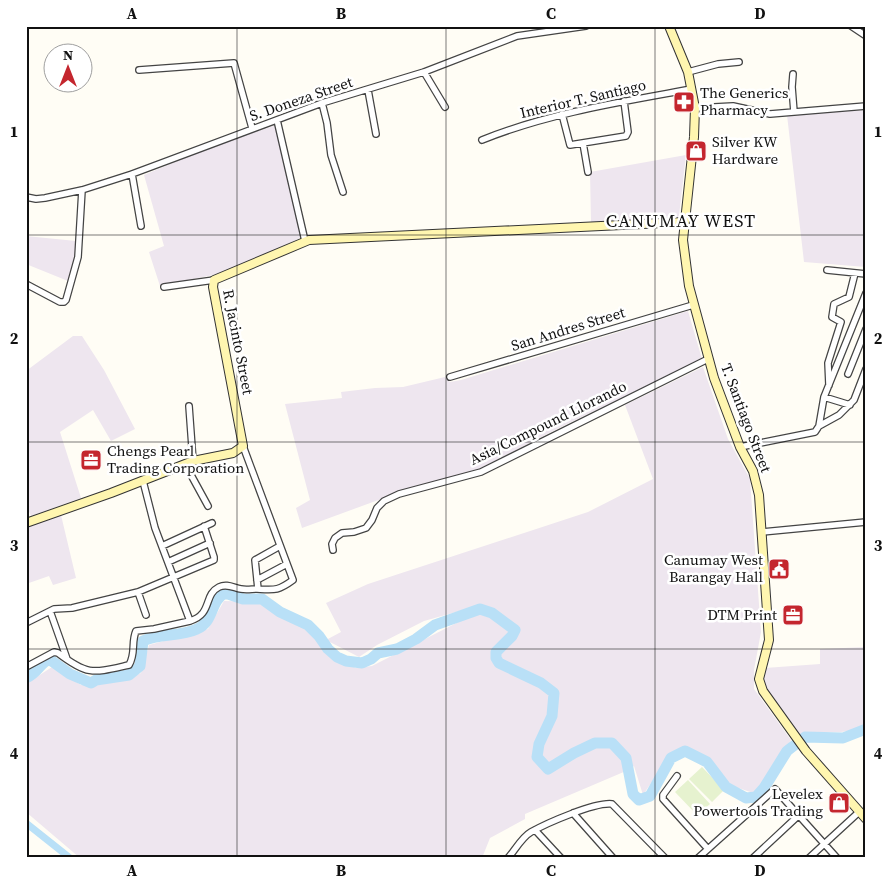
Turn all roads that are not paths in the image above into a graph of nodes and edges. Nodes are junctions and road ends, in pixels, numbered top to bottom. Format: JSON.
{"nodes":[{"id":1,"x":586,"y":26,"type":"edge"},
{"id":2,"x":669,"y":26,"type":"edge"},
{"id":3,"x":851,"y":26,"type":"edge"},
{"id":4,"x":866,"y":36,"type":"edge"},
{"id":5,"x":739,"y":62,"type":"dead end"},
{"id":6,"x":139,"y":70,"type":"dead end"},
{"id":7,"x":424,"y":72,"type":"junction"},
{"id":8,"x":688,"y":72,"type":"junction"},
{"id":9,"x":793,"y":74,"type":"dead end"},
{"id":10,"x":692,"y":89,"type":"junction"},
{"id":11,"x":368,"y":90,"type":"junction"},
{"id":12,"x":624,"y":101,"type":"junction"},
{"id":13,"x":866,"y":102,"type":"edge"},
{"id":14,"x":322,"y":103,"type":"junction"},
{"id":15,"x":866,"y":106,"type":"edge"},
{"id":16,"x":445,"y":107,"type":"dead end"},
{"id":17,"x":695,"y":108,"type":"junction"},
{"id":18,"x":794,"y":112,"type":"junction"},
{"id":19,"x":562,"y":114,"type":"junction"},
{"id":20,"x":276,"y":120,"type":"junction"},
{"id":21,"x":252,"y":128,"type":"junction"},
{"id":22,"x":376,"y":134,"type":"dead end"},
{"id":23,"x":482,"y":140,"type":"dead end"},
{"id":24,"x":583,"y":143,"type":"junction"},
{"id":25,"x":588,"y":172,"type":"dead end"},
{"id":26,"x":132,"y":174,"type":"junction"},
{"id":27,"x":82,"y":190,"type":"junction"},
{"id":28,"x":343,"y":192,"type":"dead end"},
{"id":29,"x":26,"y":197,"type":"edge"},
{"id":30,"x":684,"y":222,"type":"junction"},
{"id":31,"x":141,"y":226,"type":"dead end"},
{"id":32,"x":305,"y":241,"type":"junction"},
{"id":33,"x":827,"y":270,"type":"dead end"},
{"id":34,"x":855,"y":273,"type":"junction"},
{"id":35,"x":866,"y":274,"type":"edge"},
{"id":36,"x":214,"y":280,"type":"junction"},
{"id":37,"x":26,"y":284,"type":"edge"},
{"id":38,"x":164,"y":287,"type":"dead end"},
{"id":39,"x":866,"y":293,"type":"edge"},
{"id":40,"x":693,"y":305,"type":"junction"},
{"id":41,"x":865,"y":330,"type":"edge"},
{"id":42,"x":851,"y":332,"type":"junction"},
{"id":43,"x":708,"y":358,"type":"junction"},
{"id":44,"x":866,"y":369,"type":"edge"},
{"id":45,"x":848,"y":374,"type":"dead end"},
{"id":46,"x":450,"y":377,"type":"dead end"},
{"id":47,"x":830,"y":385,"type":"junction"},
{"id":48,"x":824,"y":397,"type":"junction"},
{"id":49,"x":850,"y":404,"type":"junction"},
{"id":50,"x":188,"y":406,"type":"dead end"},
{"id":51,"x":819,"y":426,"type":"junction"},
{"id":52,"x":243,"y":446,"type":"junction"},
{"id":53,"x":740,"y":447,"type":"junction"},
{"id":54,"x":189,"y":462,"type":"junction"},
{"id":55,"x":144,"y":481,"type":"junction"},
{"id":56,"x":208,"y":506,"type":"dead end"},
{"id":57,"x":26,"y":522,"type":"edge"},
{"id":58,"x":866,"y":522,"type":"edge"},
{"id":59,"x":212,"y":523,"type":"dead end"},
{"id":60,"x":204,"y":526,"type":"junction"},
{"id":61,"x":762,"y":532,"type":"junction"},
{"id":62,"x":210,"y":543,"type":"junction"},
{"id":63,"x":162,"y":546,"type":"junction"},
{"id":64,"x":280,"y":546,"type":"junction"},
{"id":65,"x":333,"y":550,"type":"dead end"},
{"id":66,"x":168,"y":562,"type":"junction"},
{"id":67,"x":287,"y":564,"type":"junction"},
{"id":68,"x":173,"y":577,"type":"junction"},
{"id":69,"x":257,"y":580,"type":"junction"},
{"id":70,"x":258,"y":589,"type":"junction"},
{"id":71,"x":138,"y":592,"type":"junction"},
{"id":72,"x":50,"y":611,"type":"junction"},
{"id":73,"x":146,"y":615,"type":"dead end"},
{"id":74,"x":190,"y":621,"type":"junction"},
{"id":75,"x":26,"y":623,"type":"edge"},
{"id":76,"x":68,"y":661,"type":"junction"},
{"id":77,"x":26,"y":667,"type":"edge"},
{"id":78,"x":677,"y":776,"type":"dead end"},
{"id":79,"x":859,"y":812,"type":"junction"},
{"id":80,"x":573,"y":814,"type":"junction"},
{"id":81,"x":798,"y":816,"type":"junction"},
{"id":82,"x":866,"y":819,"type":"edge"},
{"id":83,"x":535,"y":830,"type":"junction"},
{"id":84,"x":824,"y":844,"type":"junction"},
{"id":85,"x":708,"y":848,"type":"junction"},
{"id":86,"x":508,"y":858,"type":"edge"},
{"id":87,"x":561,"y":858,"type":"edge"},
{"id":88,"x":613,"y":858,"type":"edge"},
{"id":89,"x":664,"y":858,"type":"edge"},
{"id":90,"x":698,"y":858,"type":"edge"},
{"id":91,"x":753,"y":858,"type":"edge"},
{"id":92,"x":809,"y":858,"type":"edge"},
{"id":93,"x":837,"y":858,"type":"edge"}],
"edges":[{"from":1,"to":7,"type":"street","name":"S. Doneza Street"},
{"from":2,"to":8,"type":"street","name":"T. Santiago Street"},
{"from":3,"to":4,"type":"street"},
{"from":5,"to":8,"type":"street"},
{"from":6,"to":21,"type":"street"},
{"from":7,"to":11,"type":"street","name":"S. Doneza Street"},
{"from":7,"to":16,"type":"street"},
{"from":8,"to":10,"type":"street","name":"T. Santiago Street"},
{"from":9,"to":18,"type":"street"},
{"from":10,"to":12,"type":"street","name":"Interior T. Santiago"},
{"from":10,"to":17,"type":"street","name":"T. Santiago Street"},
{"from":11,"to":14,"type":"street","name":"S. Doneza Street"},
{"from":11,"to":22,"type":"street"},
{"from":12,"to":19,"type":"street","name":"Interior T. Santiago"},
{"from":12,"to":24,"type":"street"},
{"from":13,"to":15,"type":"street"},
{"from":14,"to":20,"type":"street","name":"S. Doneza Street"},
{"from":14,"to":28,"type":"street"},
{"from":15,"to":18,"type":"street"},
{"from":17,"to":18,"type":"street"},
{"from":17,"to":30,"type":"street","name":"T. Santiago Street"},
{"from":19,"to":23,"type":"street","name":"Interior T. Santiago"},
{"from":19,"to":24,"type":"street"},
{"from":20,"to":21,"type":"street","name":"S. Doneza Street"},
{"from":20,"to":32,"type":"street"},
{"from":21,"to":26,"type":"street","name":"S. Doneza Street"},
{"from":24,"to":25,"type":"street"},
{"from":26,"to":27,"type":"street","name":"S. Doneza Street"},
{"from":26,"to":31,"type":"street"},
{"from":27,"to":29,"type":"street","name":"S. Doneza Street"},
{"from":27,"to":37,"type":"street"},
{"from":30,"to":32,"type":"street","name":"R. Jacinto Street"},
{"from":30,"to":40,"type":"street","name":"T. Santiago Street"},
{"from":32,"to":36,"type":"street","name":"R. Jacinto Street"},
{"from":33,"to":34,"type":"street"},
{"from":34,"to":35,"type":"street"},
{"from":34,"to":47,"type":"street"},
{"from":36,"to":38,"type":"street"},
{"from":36,"to":52,"type":"street","name":"R. Jacinto Street"},
{"from":39,"to":42,"type":"street"},
{"from":40,"to":43,"type":"street","name":"T. Santiago Street"},
{"from":40,"to":46,"type":"street","name":"San Andres Street"},
{"from":41,"to":42,"type":"street"},
{"from":41,"to":45,"type":"street"},
{"from":42,"to":47,"type":"street"},
{"from":43,"to":53,"type":"street","name":"T. Santiago Street"},
{"from":43,"to":65,"type":"street","name":"Asia/Compound Llorando"},
{"from":44,"to":49,"type":"street"},
{"from":47,"to":48,"type":"street"},
{"from":48,"to":49,"type":"street"},
{"from":48,"to":51,"type":"street"},
{"from":49,"to":51,"type":"street"},
{"from":50,"to":54,"type":"street"},
{"from":51,"to":53,"type":"street"},
{"from":52,"to":54,"type":"street"},
{"from":52,"to":64,"type":"street"},
{"from":53,"to":61,"type":"street","name":"T. Santiago Street"},
{"from":54,"to":55,"type":"street"},
{"from":54,"to":56,"type":"street"},
{"from":55,"to":57,"type":"street"},
{"from":55,"to":63,"type":"street"},
{"from":58,"to":61,"type":"street"},
{"from":59,"to":60,"type":"street"},
{"from":60,"to":62,"type":"street"},
{"from":60,"to":63,"type":"street"},
{"from":61,"to":79,"type":"street","name":"T. Santiago Street"},
{"from":62,"to":66,"type":"street"},
{"from":62,"to":68,"type":"street"},
{"from":63,"to":66,"type":"street"},
{"from":64,"to":67,"type":"street"},
{"from":64,"to":69,"type":"street"},
{"from":66,"to":68,"type":"street"},
{"from":67,"to":69,"type":"street"},
{"from":67,"to":70,"type":"street"},
{"from":68,"to":71,"type":"street"},
{"from":68,"to":74,"type":"street"},
{"from":69,"to":70,"type":"street"},
{"from":70,"to":74,"type":"street"},
{"from":71,"to":72,"type":"street"},
{"from":71,"to":73,"type":"street"},
{"from":72,"to":75,"type":"street"},
{"from":72,"to":76,"type":"street"},
{"from":74,"to":76,"type":"street"},
{"from":76,"to":77,"type":"street"},
{"from":78,"to":85,"type":"street"},
{"from":79,"to":82,"type":"street","name":"T. Santiago Street"},
{"from":79,"to":84,"type":"street"},
{"from":80,"to":83,"type":"street"},
{"from":80,"to":88,"type":"street"},
{"from":80,"to":89,"type":"street"},
{"from":81,"to":84,"type":"street"},
{"from":81,"to":85,"type":"street"},
{"from":81,"to":91,"type":"street"},
{"from":83,"to":86,"type":"street"},
{"from":83,"to":87,"type":"street"},
{"from":84,"to":92,"type":"street"},
{"from":84,"to":93,"type":"street"},
{"from":85,"to":90,"type":"street"}]}
